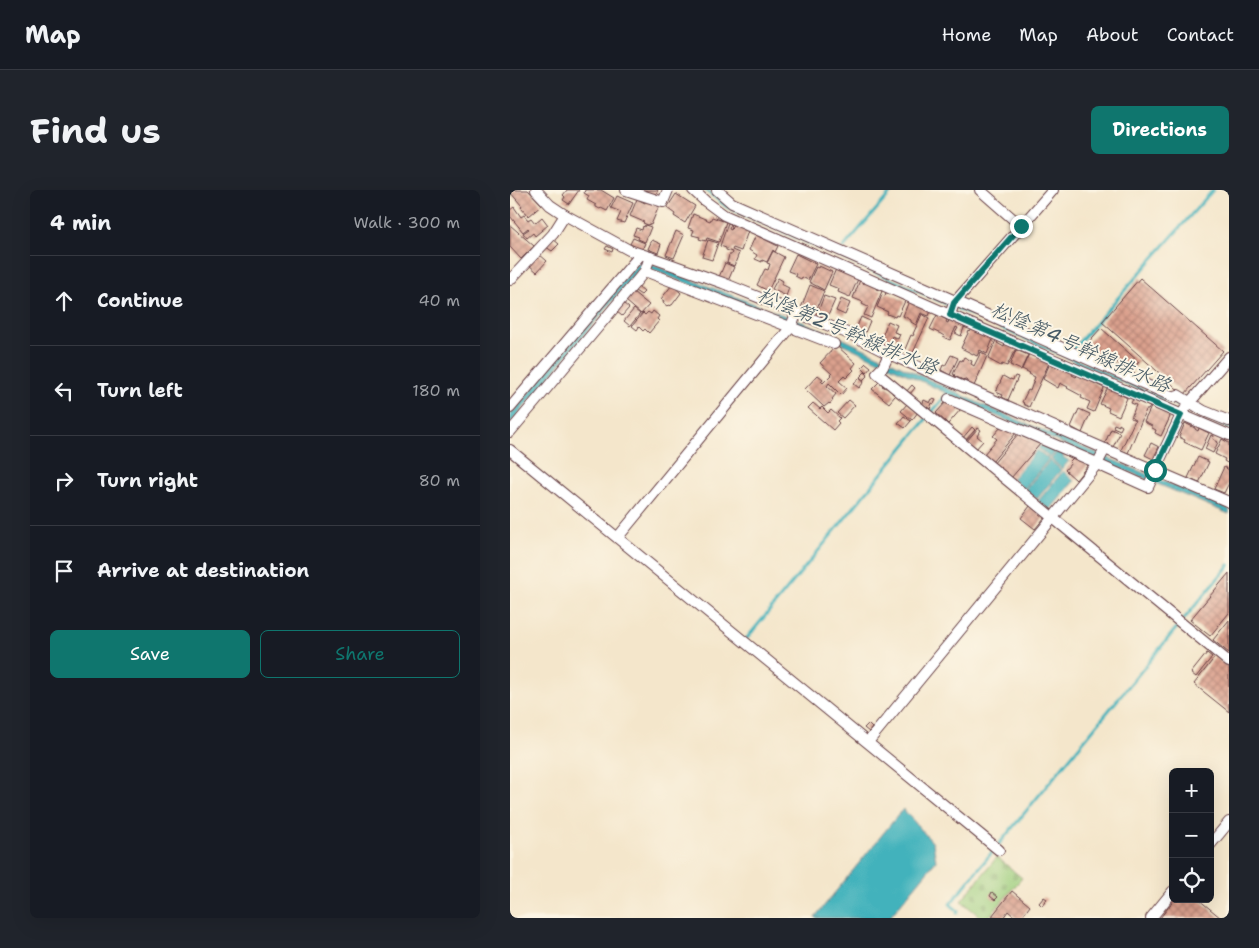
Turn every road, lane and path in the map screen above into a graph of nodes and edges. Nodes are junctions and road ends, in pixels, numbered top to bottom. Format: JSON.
{"nodes":[{"id":1,"x":536,"y":190,"type":"edge"},
{"id":2,"x":626,"y":190,"type":"edge"},
{"id":3,"x":668,"y":190,"type":"edge"},
{"id":4,"x":692,"y":190,"type":"edge"},
{"id":5,"x":980,"y":190,"type":"edge"},
{"id":6,"x":1053,"y":190,"type":"edge"},
{"id":7,"x":712,"y":194,"type":"edge"},
{"id":8,"x":565,"y":216,"type":"junction"},
{"id":9,"x":1021,"y":226,"type":"junction"},
{"id":10,"x":646,"y":262,"type":"junction"},
{"id":11,"x":510,"y":280,"type":"edge"},
{"id":12,"x":953,"y":308,"type":"junction"},
{"id":13,"x":794,"y":320,"type":"junction"},
{"id":14,"x":834,"y":344,"type":"dead end"},
{"id":15,"x":888,"y":355,"type":"junction"},
{"id":16,"x":1229,"y":357,"type":"edge"},
{"id":17,"x":962,"y":389,"type":"junction"},
{"id":18,"x":995,"y":403,"type":"junction"},
{"id":19,"x":510,"y":408,"type":"edge"},
{"id":20,"x":1185,"y":409,"type":"junction"},
{"id":21,"x":990,"y":416,"type":"junction"},
{"id":22,"x":1229,"y":421,"type":"edge"},
{"id":23,"x":510,"y":432,"type":"edge"},
{"id":24,"x":1229,"y":436,"type":"edge"},
{"id":25,"x":510,"y":450,"type":"edge"},
{"id":26,"x":1104,"y":450,"type":"junction"},
{"id":27,"x":1098,"y":463,"type":"junction"},
{"id":28,"x":1155,"y":471,"type":"junction"},
{"id":29,"x":1229,"y":502,"type":"edge"},
{"id":30,"x":1053,"y":518,"type":"junction"},
{"id":31,"x":618,"y":537,"type":"junction"},
{"id":32,"x":1229,"y":662,"type":"edge"},
{"id":33,"x":868,"y":742,"type":"junction"},
{"id":34,"x":1229,"y":822,"type":"edge"},
{"id":35,"x":1214,"y":840,"type":"edge"},
{"id":36,"x":999,"y":850,"type":"dead end"},
{"id":37,"x":1169,"y":896,"type":"edge"},
{"id":38,"x":1151,"y":918,"type":"edge"}],
"edges":[{"from":1,"to":8,"type":"street"},
{"from":2,"to":3,"type":"street"},
{"from":4,"to":7,"type":"street"},
{"from":5,"to":9,"type":"street"},
{"from":6,"to":9,"type":"street"},
{"from":7,"to":12,"type":"street"},
{"from":7,"to":12,"type":"street"},
{"from":8,"to":10,"type":"street"},
{"from":8,"to":11,"type":"street"},
{"from":9,"to":12,"type":"street"},
{"from":10,"to":13,"type":"street"},
{"from":10,"to":13,"type":"street"},
{"from":10,"to":19,"type":"street"},
{"from":10,"to":23,"type":"street"},
{"from":12,"to":20,"type":"street"},
{"from":12,"to":20,"type":"street"},
{"from":13,"to":14,"type":"street"},
{"from":13,"to":15,"type":"street"},
{"from":13,"to":31,"type":"street"},
{"from":15,"to":17,"type":"street"},
{"from":15,"to":30,"type":"street"},
{"from":16,"to":20,"type":"street"},
{"from":17,"to":18,"type":"street"},
{"from":17,"to":21,"type":"street"},
{"from":18,"to":21,"type":"street"},
{"from":18,"to":26,"type":"street"},
{"from":20,"to":22,"type":"street"},
{"from":20,"to":24,"type":"street"},
{"from":20,"to":28,"type":"street"},
{"from":21,"to":27,"type":"street"},
{"from":25,"to":31,"type":"street"},
{"from":26,"to":27,"type":"street"},
{"from":26,"to":28,"type":"street"},
{"from":27,"to":28,"type":"street"},
{"from":27,"to":30,"type":"street"},
{"from":28,"to":29,"type":"street"},
{"from":30,"to":32,"type":"street"},
{"from":30,"to":33,"type":"street"},
{"from":31,"to":33,"type":"street"},
{"from":33,"to":36,"type":"street"},
{"from":34,"to":35,"type":"street"},
{"from":37,"to":38,"type":"street"}]}
